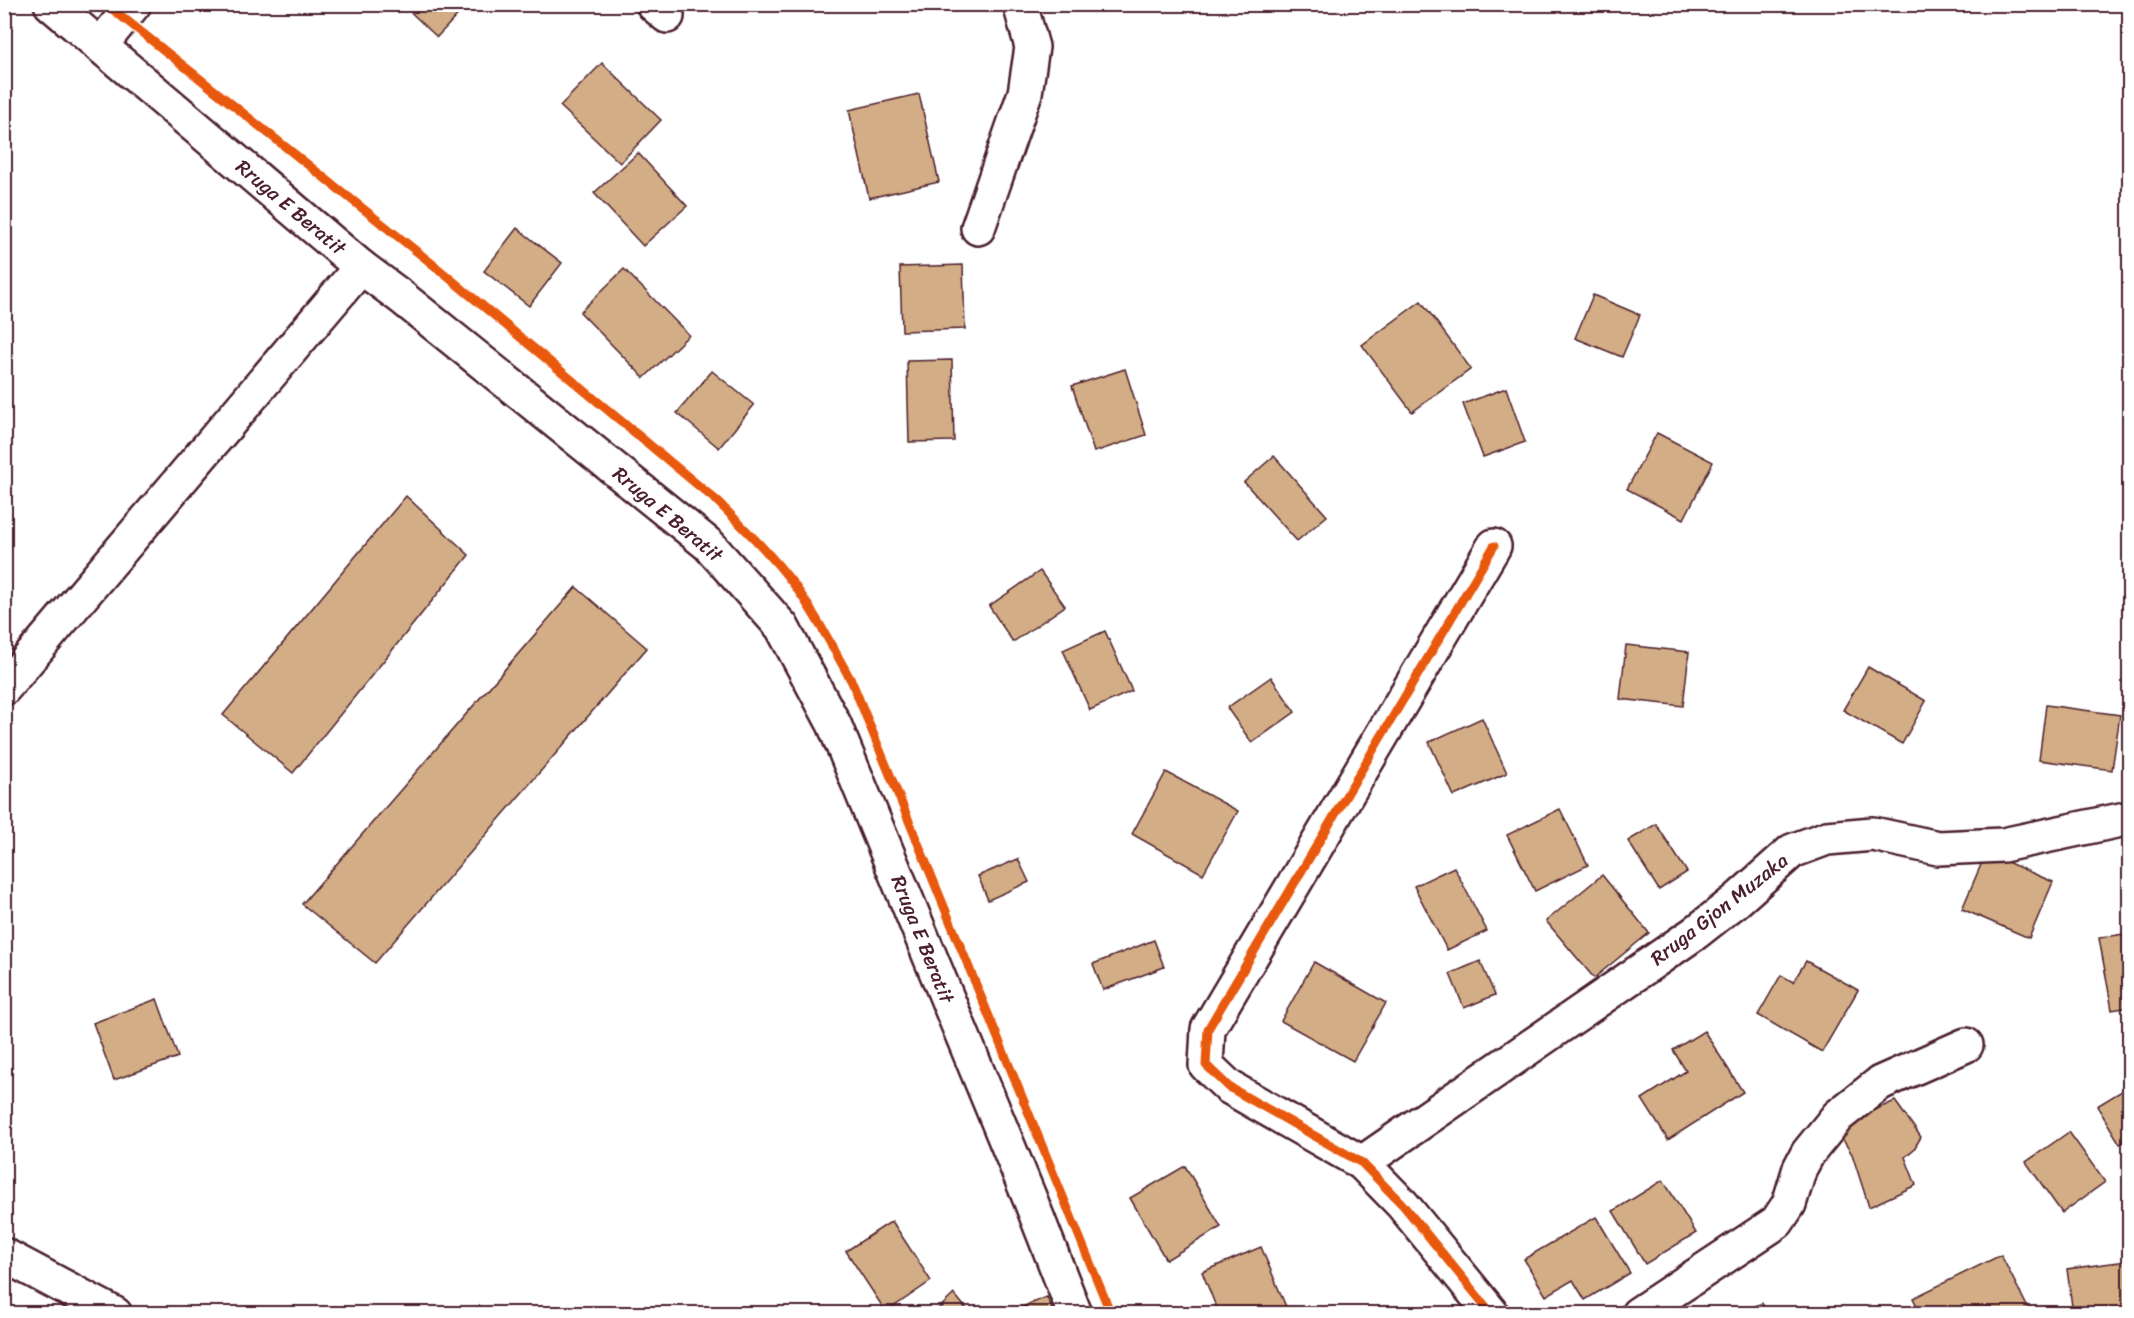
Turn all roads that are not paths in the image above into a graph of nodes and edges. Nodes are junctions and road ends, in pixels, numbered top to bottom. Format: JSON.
{"nodes":[{"id":1,"x":51,"y":4,"type":"edge"},
{"id":2,"x":134,"y":4,"type":"edge"},
{"id":3,"x":1020,"y":4,"type":"edge"},
{"id":4,"x":100,"y":46,"type":"junction"},
{"id":5,"x":978,"y":228,"type":"dead end"},
{"id":6,"x":362,"y":267,"type":"junction"},
{"id":7,"x":1494,"y":546,"type":"dead end"},
{"id":8,"x":4,"y":688,"type":"edge"},
{"id":9,"x":2130,"y":818,"type":"edge"},
{"id":10,"x":1966,"y":1045,"type":"dead end"},
{"id":11,"x":1362,"y":1163,"type":"junction"},
{"id":12,"x":4,"y":1255,"type":"edge"},
{"id":13,"x":115,"y":1314,"type":"edge"},
{"id":14,"x":1075,"y":1314,"type":"edge"},
{"id":15,"x":1492,"y":1314,"type":"edge"},
{"id":16,"x":1638,"y":1314,"type":"edge"}],
"edges":[{"from":1,"to":4,"type":"street","name":"Rruga E Beratit"},
{"from":2,"to":4,"type":"street"},
{"from":3,"to":5,"type":"street"},
{"from":4,"to":6,"type":"street","name":"Rruga E Beratit"},
{"from":6,"to":8,"type":"street"},
{"from":6,"to":14,"type":"street","name":"Rruga E Beratit"},
{"from":7,"to":11,"type":"street"},
{"from":9,"to":11,"type":"street","name":"Rruga Gjon Muzaka"},
{"from":10,"to":16,"type":"street"},
{"from":11,"to":15,"type":"street"},
{"from":12,"to":13,"type":"street"}]}
